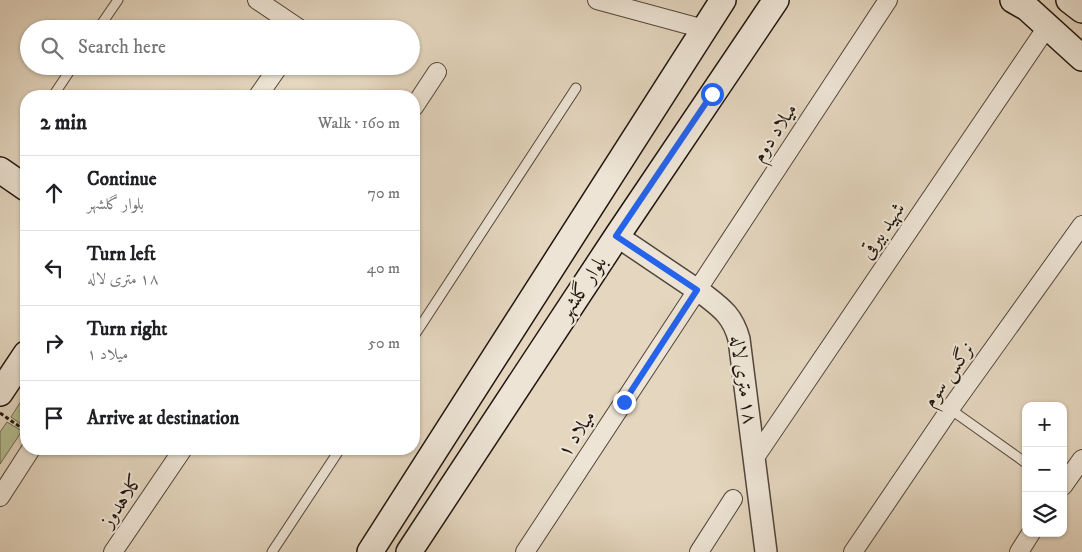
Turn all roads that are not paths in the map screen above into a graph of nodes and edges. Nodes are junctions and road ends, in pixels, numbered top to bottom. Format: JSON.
{"nodes":[{"id":1,"x":118,"y":0,"type":"edge"},
{"id":2,"x":257,"y":0,"type":"edge"},
{"id":3,"x":597,"y":0,"type":"edge"},
{"id":4,"x":723,"y":0,"type":"edge"},
{"id":5,"x":776,"y":0,"type":"edge"},
{"id":6,"x":888,"y":0,"type":"edge"},
{"id":7,"x":1013,"y":0,"type":"edge"},
{"id":8,"x":1069,"y":0,"type":"edge"},
{"id":9,"x":1082,"y":10,"type":"edge"},
{"id":10,"x":104,"y":20,"type":"edge"},
{"id":11,"x":287,"y":20,"type":"edge"},
{"id":12,"x":1047,"y":27,"type":"junction"},
{"id":13,"x":704,"y":29,"type":"junction"},
{"id":14,"x":1082,"y":58,"type":"edge"},
{"id":15,"x":437,"y":72,"type":"dead end"},
{"id":16,"x":67,"y":75,"type":"edge"},
{"id":17,"x":273,"y":75,"type":"edge"},
{"id":18,"x":576,"y":88,"type":"dead end"},
{"id":19,"x":57,"y":90,"type":"edge"},
{"id":20,"x":262,"y":90,"type":"edge"},
{"id":21,"x":420,"y":98,"type":"edge"},
{"id":22,"x":0,"y":170,"type":"edge"},
{"id":23,"x":20,"y":184,"type":"edge"},
{"id":24,"x":1082,"y":225,"type":"edge"},
{"id":25,"x":616,"y":236,"type":"junction"},
{"id":26,"x":697,"y":290,"type":"junction"},
{"id":27,"x":420,"y":327,"type":"edge"},
{"id":28,"x":20,"y":363,"type":"edge"},
{"id":29,"x":0,"y":393,"type":"edge"},
{"id":30,"x":950,"y":410,"type":"junction"},
{"id":31,"x":27,"y":455,"type":"edge"},
{"id":32,"x":179,"y":455,"type":"edge"},
{"id":33,"x":336,"y":455,"type":"edge"},
{"id":34,"x":754,"y":459,"type":"junction"},
{"id":35,"x":1082,"y":459,"type":"edge"},
{"id":36,"x":1022,"y":460,"type":"edge"},
{"id":37,"x":1067,"y":480,"type":"edge"},
{"id":38,"x":0,"y":497,"type":"edge"},
{"id":39,"x":733,"y":499,"type":"dead end"},
{"id":40,"x":1028,"y":537,"type":"edge"},
{"id":41,"x":113,"y":552,"type":"edge"},
{"id":42,"x":272,"y":552,"type":"edge"},
{"id":43,"x":370,"y":552,"type":"edge"},
{"id":44,"x":409,"y":552,"type":"edge"},
{"id":45,"x":525,"y":552,"type":"edge"},
{"id":46,"x":699,"y":552,"type":"edge"},
{"id":47,"x":766,"y":552,"type":"edge"},
{"id":48,"x":853,"y":552,"type":"edge"},
{"id":49,"x":1018,"y":552,"type":"edge"}],
"edges":[{"from":1,"to":10,"type":"lane"},
{"from":2,"to":11,"type":"street"},
{"from":3,"to":13,"type":"street"},
{"from":4,"to":13,"type":"main road","name":"بلوار گلشهر"},
{"from":5,"to":25,"type":"main road","name":"بلوار گلشهر"},
{"from":6,"to":26,"type":"street","name":"میلاد دوم"},
{"from":7,"to":12,"type":"main road"},
{"from":8,"to":9,"type":"main road"},
{"from":12,"to":14,"type":"main road"},
{"from":12,"to":34,"type":"street","name":"شهید بیرقی"},
{"from":13,"to":43,"type":"main road","name":"بلوار گلشهر"},
{"from":15,"to":21,"type":"street"},
{"from":16,"to":19,"type":"lane"},
{"from":17,"to":20,"type":"street"},
{"from":18,"to":27,"type":"lane"},
{"from":22,"to":23,"type":"main road"},
{"from":24,"to":30,"type":"street","name":"نرگس سوم"},
{"from":25,"to":26,"type":"street","name":"١٨ متری لاله"},
{"from":25,"to":44,"type":"main road","name":"بلوار گلشهر"},
{"from":26,"to":34,"type":"street","name":"١٨ متری لاله"},
{"from":26,"to":45,"type":"street","name":"میلاد ۱"},
{"from":28,"to":29,"type":"main road"},
{"from":30,"to":36,"type":"lane"},
{"from":30,"to":48,"type":"street","name":"نرگس سوم"},
{"from":31,"to":38,"type":"street"},
{"from":32,"to":41,"type":"street","name":"کلاهدوز"},
{"from":33,"to":42,"type":"lane"},
{"from":34,"to":47,"type":"street","name":"١٨ متری لاله"},
{"from":35,"to":37,"type":"street"},
{"from":39,"to":46,"type":"street"},
{"from":40,"to":49,"type":"street"}]}
